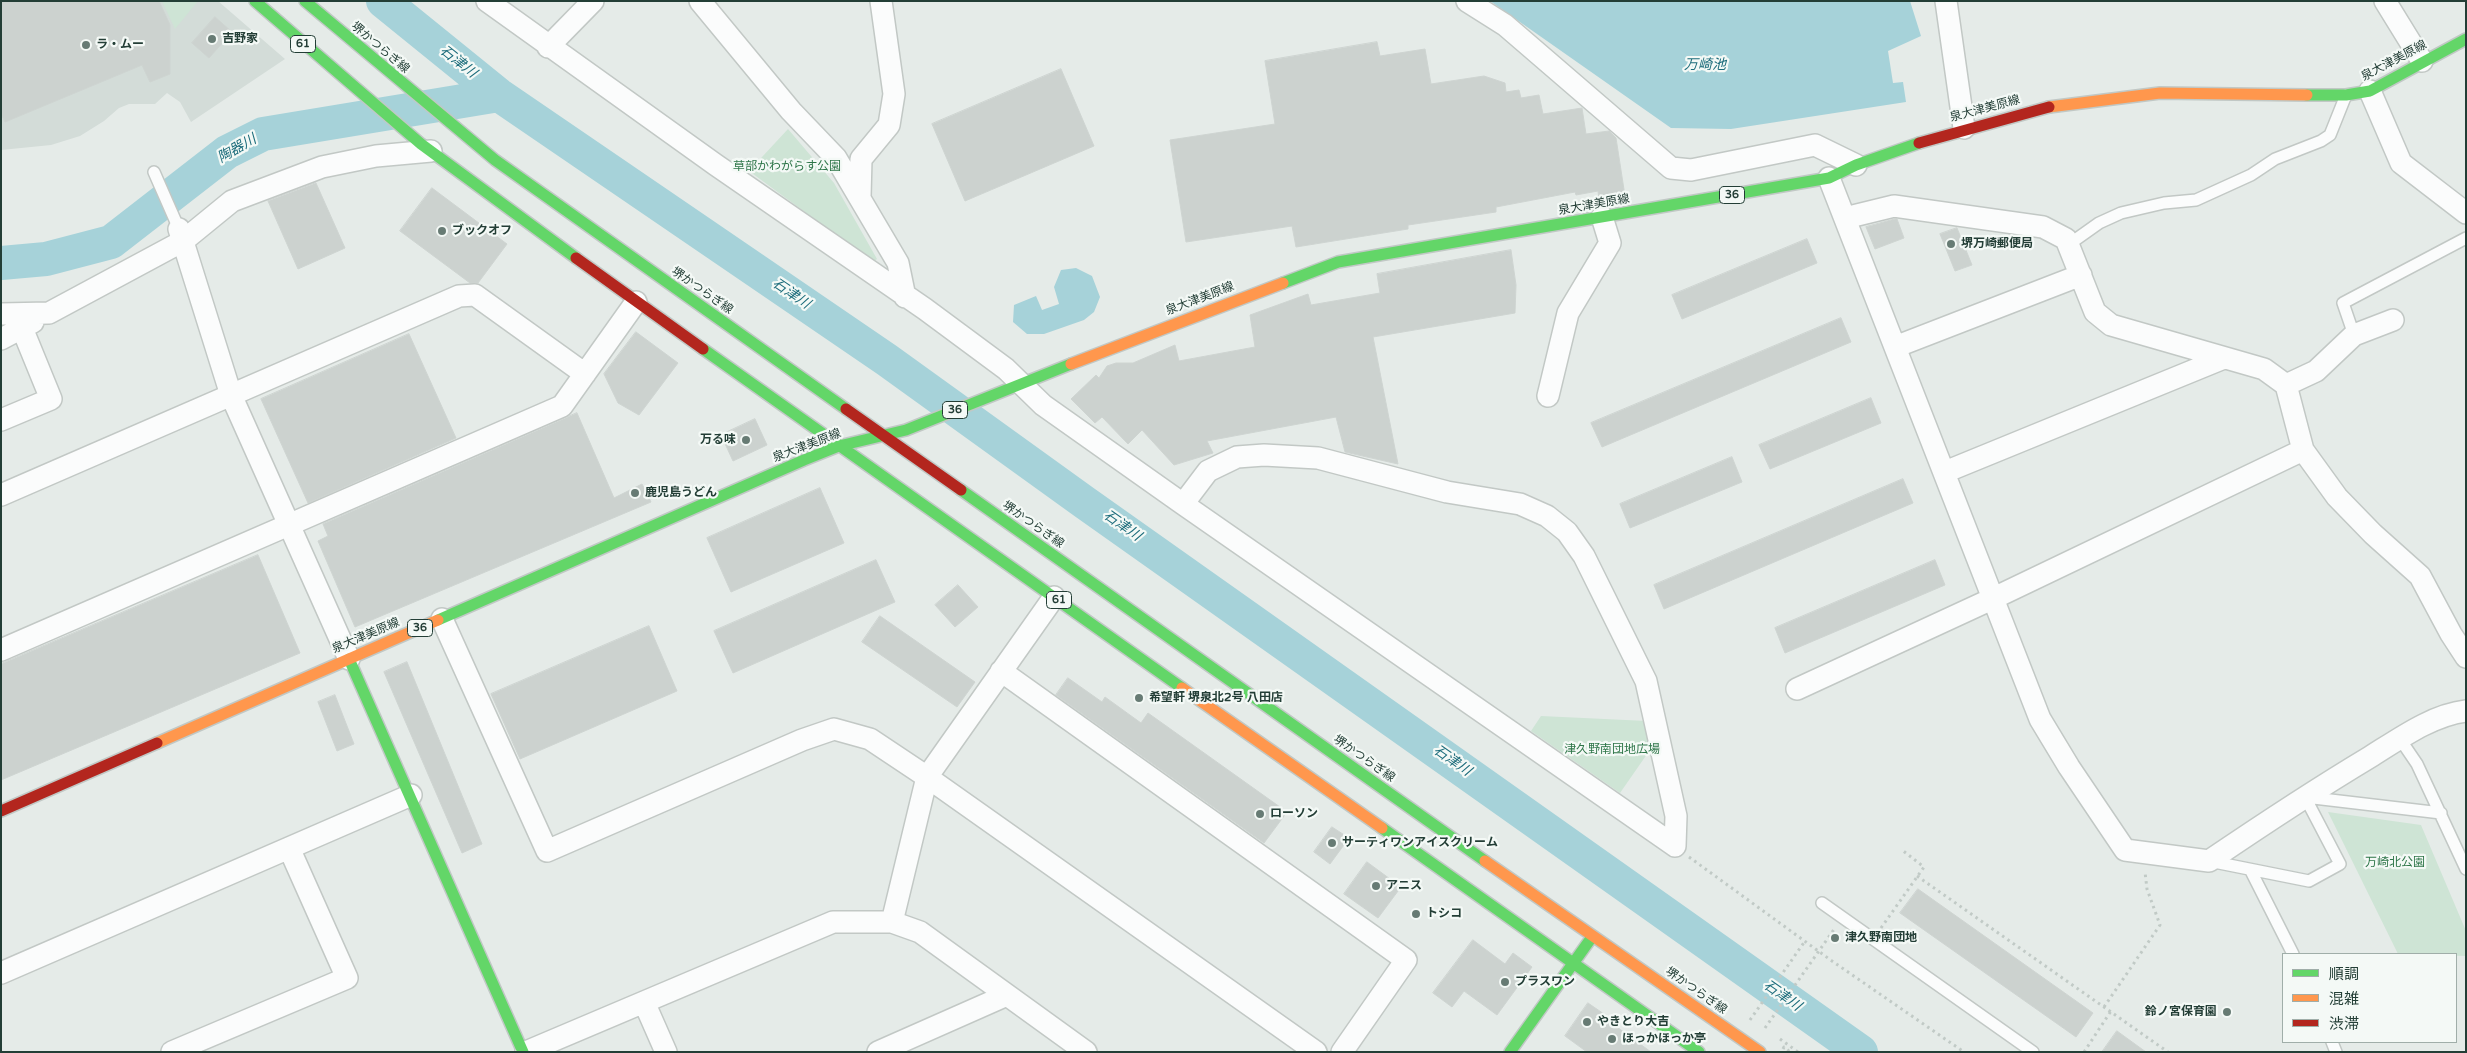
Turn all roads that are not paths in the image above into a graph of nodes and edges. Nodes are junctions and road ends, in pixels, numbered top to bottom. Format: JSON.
{"nodes":[{"id":1,"x":255,"y":1,"type":"edge"},
{"id":2,"x":305,"y":1,"type":"edge"},
{"id":3,"x":487,"y":1,"type":"edge"},
{"id":4,"x":593,"y":1,"type":"edge"},
{"id":5,"x":700,"y":1,"type":"edge"},
{"id":6,"x":881,"y":1,"type":"edge"},
{"id":7,"x":1467,"y":1,"type":"edge"},
{"id":8,"x":1946,"y":1,"type":"edge"},
{"id":9,"x":2385,"y":1,"type":"edge"},
{"id":10,"x":2465,"y":41,"type":"edge"},
{"id":11,"x":548,"y":47,"type":"junction"},
{"id":12,"x":2422,"y":61,"type":"junction"},
{"id":13,"x":2370,"y":91,"type":"junction"},
{"id":14,"x":2346,"y":95,"type":"junction"},
{"id":15,"x":1964,"y":128,"type":"junction"},
{"id":16,"x":426,"y":147,"type":"junction"},
{"id":17,"x":1856,"y":165,"type":"junction"},
{"id":18,"x":154,"y":172,"type":"dead end"},
{"id":19,"x":1829,"y":178,"type":"junction"},
{"id":20,"x":860,"y":199,"type":"junction"},
{"id":21,"x":2466,"y":213,"type":"edge"},
{"id":22,"x":1602,"y":217,"type":"junction"},
{"id":23,"x":1845,"y":218,"type":"junction"},
{"id":24,"x":181,"y":235,"type":"junction"},
{"id":25,"x":2466,"y":238,"type":"edge"},
{"id":26,"x":2068,"y":245,"type":"junction"},
{"id":27,"x":2081,"y":275,"type":"junction"},
{"id":28,"x":905,"y":297,"type":"junction"},
{"id":29,"x":636,"y":302,"type":"junction"},
{"id":30,"x":49,"y":313,"type":"junction"},
{"id":31,"x":1,"y":314,"type":"edge"},
{"id":32,"x":2393,"y":320,"type":"dead end"},
{"id":33,"x":22,"y":328,"type":"junction"},
{"id":34,"x":2354,"y":335,"type":"junction"},
{"id":35,"x":1,"y":339,"type":"edge"},
{"id":36,"x":1896,"y":347,"type":"junction"},
{"id":37,"x":2224,"y":358,"type":"junction"},
{"id":38,"x":585,"y":374,"type":"junction"},
{"id":39,"x":1022,"y":383,"type":"junction"},
{"id":40,"x":2286,"y":385,"type":"junction"},
{"id":41,"x":231,"y":395,"type":"junction"},
{"id":42,"x":1548,"y":396,"type":"dead end"},
{"id":43,"x":1,"y":420,"type":"edge"},
{"id":44,"x":883,"y":436,"type":"junction"},
{"id":45,"x":839,"y":446,"type":"junction"},
{"id":46,"x":2303,"y":450,"type":"junction"},
{"id":47,"x":1945,"y":472,"type":"junction"},
{"id":48,"x":1,"y":495,"type":"edge"},
{"id":49,"x":1182,"y":504,"type":"junction"},
{"id":50,"x":290,"y":524,"type":"junction"},
{"id":51,"x":1054,"y":597,"type":"junction"},
{"id":52,"x":1994,"y":598,"type":"junction"},
{"id":53,"x":442,"y":619,"type":"junction"},
{"id":54,"x":1,"y":650,"type":"edge"},
{"id":55,"x":2466,"y":657,"type":"edge"},
{"id":56,"x":349,"y":658,"type":"junction"},
{"id":57,"x":1001,"y":671,"type":"junction"},
{"id":58,"x":1797,"y":689,"type":"dead end"},
{"id":59,"x":2466,"y":711,"type":"edge"},
{"id":60,"x":2400,"y":739,"type":"junction"},
{"id":61,"x":927,"y":777,"type":"junction"},
{"id":62,"x":410,"y":795,"type":"junction"},
{"id":63,"x":2305,"y":797,"type":"junction"},
{"id":64,"x":1,"y":811,"type":"edge"},
{"id":65,"x":2441,"y":813,"type":"junction"},
{"id":66,"x":289,"y":848,"type":"junction"},
{"id":67,"x":2209,"y":861,"type":"junction"},
{"id":68,"x":2466,"y":869,"type":"edge"},
{"id":69,"x":2251,"y":871,"type":"junction"},
{"id":70,"x":1822,"y":903,"type":"dead end"},
{"id":71,"x":892,"y":922,"type":"junction"},
{"id":72,"x":1592,"y":936,"type":"junction"},
{"id":73,"x":2292,"y":953,"type":"edge"},
{"id":74,"x":1574,"y":963,"type":"junction"},
{"id":75,"x":1,"y":973,"type":"edge"},
{"id":76,"x":1007,"y":995,"type":"junction"},
{"id":77,"x":644,"y":1002,"type":"junction"},
{"id":78,"x":1520,"y":1049,"type":"edge"},
{"id":79,"x":1697,"y":1051,"type":"edge"},
{"id":80,"x":172,"y":1052,"type":"edge"},
{"id":81,"x":524,"y":1052,"type":"edge"},
{"id":82,"x":666,"y":1052,"type":"edge"},
{"id":83,"x":878,"y":1052,"type":"edge"},
{"id":84,"x":1086,"y":1052,"type":"edge"},
{"id":85,"x":1316,"y":1052,"type":"edge"},
{"id":86,"x":1342,"y":1052,"type":"edge"},
{"id":87,"x":1760,"y":1052,"type":"edge"},
{"id":88,"x":2033,"y":1052,"type":"edge"}],
"edges":[{"from":1,"to":16,"type":"main road","number":"61"},
{"from":2,"to":44,"type":"main road","name":"堺かつらぎ線","number":"61"},
{"from":3,"to":11,"type":"street"},
{"from":4,"to":11,"type":"street"},
{"from":5,"to":20,"type":"street"},
{"from":6,"to":20,"type":"street"},
{"from":7,"to":17,"type":"street"},
{"from":8,"to":15,"type":"street"},
{"from":9,"to":12,"type":"street"},
{"from":10,"to":12,"type":"main road","name":"泉大津美原線","number":"36"},
{"from":11,"to":28,"type":"street"},
{"from":12,"to":13,"type":"main road","name":"泉大津美原線","number":"36"},
{"from":13,"to":14,"type":"main road","name":"泉大津美原線","number":"36"},
{"from":13,"to":21,"type":"street"},
{"from":14,"to":15,"type":"main road","name":"泉大津美原線","number":"36"},
{"from":14,"to":26,"type":"lane"},
{"from":15,"to":17,"type":"main road","name":"泉大津美原線","number":"36"},
{"from":16,"to":24,"type":"street"},
{"from":16,"to":29,"type":"main road","number":"61"},
{"from":17,"to":19,"type":"main road","name":"泉大津美原線","number":"36"},
{"from":18,"to":24,"type":"lane"},
{"from":19,"to":22,"type":"main road","name":"泉大津美原線","number":"36"},
{"from":19,"to":23,"type":"street"},
{"from":20,"to":28,"type":"street"},
{"from":22,"to":39,"type":"main road","name":"泉大津美原線","number":"36"},
{"from":22,"to":42,"type":"street"},
{"from":23,"to":26,"type":"street"},
{"from":23,"to":36,"type":"street"},
{"from":24,"to":30,"type":"street"},
{"from":24,"to":41,"type":"street"},
{"from":25,"to":34,"type":"lane"},
{"from":26,"to":27,"type":"street"},
{"from":27,"to":36,"type":"street"},
{"from":27,"to":37,"type":"street"},
{"from":28,"to":39,"type":"street"},
{"from":29,"to":38,"type":"street"},
{"from":29,"to":45,"type":"main road","number":"61"},
{"from":30,"to":31,"type":"street"},
{"from":30,"to":33,"type":"street"},
{"from":32,"to":34,"type":"street"},
{"from":33,"to":35,"type":"street"},
{"from":33,"to":43,"type":"street"},
{"from":34,"to":40,"type":"street"},
{"from":36,"to":47,"type":"street"},
{"from":37,"to":40,"type":"street"},
{"from":37,"to":47,"type":"street"},
{"from":38,"to":41,"type":"street"},
{"from":38,"to":50,"type":"street"},
{"from":39,"to":44,"type":"main road","name":"泉大津美原線","number":"36"},
{"from":39,"to":49,"type":"street"},
{"from":40,"to":46,"type":"street"},
{"from":41,"to":48,"type":"street"},
{"from":41,"to":50,"type":"street"},
{"from":44,"to":45,"type":"main road","name":"泉大津美原線","number":"36"},
{"from":44,"to":72,"type":"main road","name":"堺かつらぎ線","number":"61"},
{"from":45,"to":51,"type":"main road","number":"61"},
{"from":45,"to":53,"type":"main road","name":"泉大津美原線","number":"36"},
{"from":46,"to":52,"type":"street"},
{"from":46,"to":55,"type":"street"},
{"from":47,"to":52,"type":"street"},
{"from":49,"to":49,"type":"street"},
{"from":50,"to":54,"type":"street"},
{"from":50,"to":56,"type":"street"},
{"from":51,"to":57,"type":"street"},
{"from":51,"to":74,"type":"main road","number":"61"},
{"from":52,"to":58,"type":"street"},
{"from":52,"to":67,"type":"street"},
{"from":53,"to":56,"type":"main road","name":"泉大津美原線","number":"36"},
{"from":53,"to":61,"type":"street"},
{"from":56,"to":62,"type":"main road"},
{"from":56,"to":64,"type":"main road","name":"泉大津美原線","number":"36"},
{"from":57,"to":61,"type":"street"},
{"from":57,"to":86,"type":"street"},
{"from":59,"to":60,"type":"street"},
{"from":60,"to":63,"type":"street"},
{"from":60,"to":65,"type":"lane"},
{"from":61,"to":71,"type":"street"},
{"from":61,"to":85,"type":"street"},
{"from":62,"to":66,"type":"street"},
{"from":62,"to":81,"type":"main road"},
{"from":63,"to":65,"type":"lane"},
{"from":63,"to":67,"type":"street"},
{"from":63,"to":69,"type":"lane"},
{"from":65,"to":68,"type":"lane"},
{"from":66,"to":75,"type":"street"},
{"from":66,"to":80,"type":"street"},
{"from":67,"to":69,"type":"lane"},
{"from":69,"to":73,"type":"lane"},
{"from":70,"to":88,"type":"lane"},
{"from":71,"to":76,"type":"street"},
{"from":71,"to":77,"type":"street"},
{"from":72,"to":74,"type":"main road"},
{"from":72,"to":87,"type":"main road","name":"堺かつらぎ線","number":"61"},
{"from":74,"to":78,"type":"main road"},
{"from":74,"to":79,"type":"main road","number":"61"},
{"from":76,"to":83,"type":"street"},
{"from":76,"to":84,"type":"street"},
{"from":77,"to":81,"type":"street"},
{"from":77,"to":82,"type":"street"}]}
